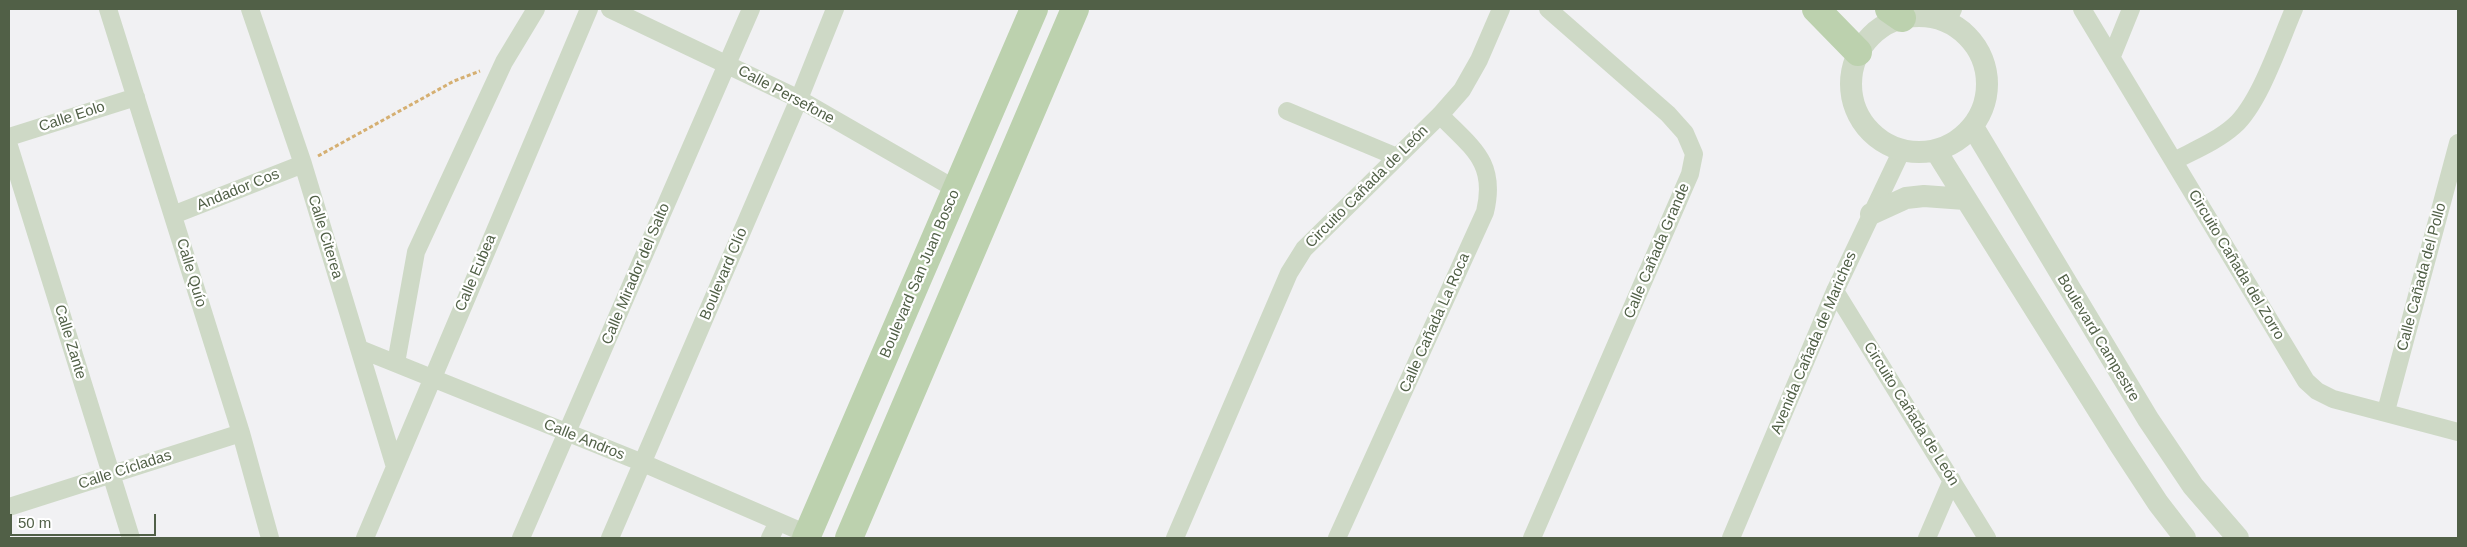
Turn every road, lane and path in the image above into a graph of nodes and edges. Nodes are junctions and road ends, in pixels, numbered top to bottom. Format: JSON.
{"nodes":[{"id":1,"x":108,"y":9,"type":"edge"},
{"id":2,"x":250,"y":9,"type":"edge"},
{"id":3,"x":536,"y":9,"type":"edge"},
{"id":4,"x":589,"y":9,"type":"edge"},
{"id":5,"x":610,"y":9,"type":"edge"},
{"id":6,"x":751,"y":9,"type":"edge"},
{"id":7,"x":835,"y":9,"type":"edge"},
{"id":8,"x":1034,"y":9,"type":"edge"},
{"id":9,"x":1075,"y":9,"type":"edge"},
{"id":10,"x":1500,"y":9,"type":"edge"},
{"id":11,"x":1548,"y":9,"type":"edge"},
{"id":12,"x":1816,"y":9,"type":"edge"},
{"id":13,"x":2082,"y":9,"type":"edge"},
{"id":14,"x":2131,"y":9,"type":"edge"},
{"id":15,"x":2294,"y":9,"type":"edge"},
{"id":16,"x":1896,"y":13,"type":"edge"},
{"id":17,"x":1950,"y":15,"type":"edge"},
{"id":18,"x":1858,"y":52,"type":"junction"},
{"id":19,"x":2112,"y":56,"type":"junction"},
{"id":20,"x":504,"y":62,"type":"junction"},
{"id":21,"x":728,"y":64,"type":"junction"},
{"id":22,"x":136,"y":97,"type":"junction"},
{"id":23,"x":799,"y":100,"type":"junction"},
{"id":24,"x":1287,"y":110,"type":"dead end"},
{"id":25,"x":1440,"y":115,"type":"junction"},
{"id":26,"x":1973,"y":127,"type":"junction"},
{"id":27,"x":9,"y":137,"type":"edge"},
{"id":28,"x":2458,"y":143,"type":"edge"},
{"id":29,"x":9,"y":146,"type":"edge"},
{"id":30,"x":1902,"y":150,"type":"junction"},
{"id":31,"x":1936,"y":151,"type":"junction"},
{"id":32,"x":1397,"y":157,"type":"junction"},
{"id":33,"x":2174,"y":161,"type":"junction"},
{"id":34,"x":302,"y":164,"type":"junction"},
{"id":35,"x":957,"y":190,"type":"junction"},
{"id":36,"x":1965,"y":199,"type":"junction"},
{"id":37,"x":1871,"y":214,"type":"junction"},
{"id":38,"x":173,"y":215,"type":"junction"},
{"id":39,"x":1835,"y":291,"type":"junction"},
{"id":40,"x":360,"y":349,"type":"junction"},
{"id":41,"x":396,"y":363,"type":"junction"},
{"id":42,"x":432,"y":378,"type":"junction"},
{"id":43,"x":2386,"y":412,"type":"junction"},
{"id":44,"x":2458,"y":432,"type":"edge"},
{"id":45,"x":241,"y":433,"type":"junction"},
{"id":46,"x":567,"y":433,"type":"junction"},
{"id":47,"x":643,"y":463,"type":"junction"},
{"id":48,"x":395,"y":467,"type":"junction"},
{"id":49,"x":111,"y":474,"type":"junction"},
{"id":50,"x":1952,"y":480,"type":"junction"},
{"id":51,"x":9,"y":507,"type":"edge"},
{"id":52,"x":778,"y":522,"type":"junction"},
{"id":53,"x":806,"y":536,"type":"edge"},
{"id":54,"x":130,"y":538,"type":"edge"},
{"id":55,"x":270,"y":538,"type":"edge"},
{"id":56,"x":365,"y":538,"type":"edge"},
{"id":57,"x":521,"y":538,"type":"edge"},
{"id":58,"x":610,"y":538,"type":"edge"},
{"id":59,"x":770,"y":538,"type":"edge"},
{"id":60,"x":849,"y":538,"type":"edge"},
{"id":61,"x":1175,"y":538,"type":"edge"},
{"id":62,"x":1337,"y":538,"type":"edge"},
{"id":63,"x":1532,"y":538,"type":"edge"},
{"id":64,"x":1731,"y":538,"type":"edge"},
{"id":65,"x":1927,"y":538,"type":"edge"},
{"id":66,"x":1987,"y":538,"type":"edge"},
{"id":67,"x":2185,"y":538,"type":"edge"},
{"id":68,"x":2238,"y":538,"type":"edge"}],
"edges":[{"from":1,"to":22,"type":"street","name":"Calle Quío"},
{"from":2,"to":34,"type":"street","name":"Calle Citerea"},
{"from":3,"to":20,"type":"street"},
{"from":4,"to":42,"type":"street","name":"Calle Eubea"},
{"from":5,"to":21,"type":"street","name":"Calle Persefone"},
{"from":6,"to":21,"type":"street","name":"Calle Mirador del Salto"},
{"from":7,"to":23,"type":"street","name":"Boulevard Clío"},
{"from":8,"to":35,"type":"main road","name":"Boulevard San Juan Bosco"},
{"from":9,"to":60,"type":"main road"},
{"from":10,"to":25,"type":"street","name":"Circuito Cañada de León"},
{"from":11,"to":63,"type":"street","name":"Calle Cañada Grande"},
{"from":12,"to":18,"type":"main road"},
{"from":13,"to":19,"type":"street","name":"Circuito Cañada del Zorro"},
{"from":14,"to":19,"type":"street"},
{"from":15,"to":33,"type":"street"},
{"from":16,"to":17,"type":"street"},
{"from":16,"to":18,"type":"street"},
{"from":17,"to":26,"type":"street"},
{"from":18,"to":30,"type":"street"},
{"from":19,"to":33,"type":"street","name":"Circuito Cañada del Zorro"},
{"from":20,"to":34,"type":"path"},
{"from":20,"to":41,"type":"street"},
{"from":21,"to":23,"type":"street","name":"Calle Persefone"},
{"from":21,"to":46,"type":"street","name":"Calle Mirador del Salto"},
{"from":22,"to":27,"type":"street","name":"Calle Eolo"},
{"from":22,"to":38,"type":"street","name":"Calle Quío"},
{"from":23,"to":35,"type":"street","name":"Calle Persefone"},
{"from":23,"to":47,"type":"street","name":"Boulevard Clío"},
{"from":24,"to":32,"type":"street"},
{"from":25,"to":32,"type":"street","name":"Circuito Cañada de León"},
{"from":25,"to":62,"type":"street","name":"Calle Cañada La Roca"},
{"from":26,"to":31,"type":"street"},
{"from":26,"to":68,"type":"street","name":"Boulevard Campestre"},
{"from":28,"to":43,"type":"street","name":"Calle Cañada del Pollo"},
{"from":29,"to":49,"type":"street","name":"Calle Zante"},
{"from":30,"to":31,"type":"street"},
{"from":30,"to":37,"type":"street","name":"Avenida Cañada de Mariches"},
{"from":31,"to":36,"type":"street"},
{"from":32,"to":61,"type":"street","name":"Circuito Cañada de León"},
{"from":33,"to":43,"type":"street","name":"Circuito Cañada del Zorro"},
{"from":34,"to":38,"type":"street","name":"Andador Cos"},
{"from":34,"to":40,"type":"street","name":"Calle Citerea"},
{"from":35,"to":53,"type":"main road","name":"Boulevard San Juan Bosco"},
{"from":36,"to":37,"type":"street"},
{"from":36,"to":67,"type":"street"},
{"from":37,"to":39,"type":"street","name":"Avenida Cañada de Mariches"},
{"from":38,"to":45,"type":"street","name":"Calle Quío"},
{"from":39,"to":50,"type":"street","name":"Circuito Cañada de León"},
{"from":39,"to":64,"type":"street","name":"Avenida Cañada de Mariches"},
{"from":40,"to":41,"type":"street","name":"Calle Andros"},
{"from":40,"to":48,"type":"street","name":"Calle Citerea"},
{"from":41,"to":42,"type":"street","name":"Calle Andros"},
{"from":42,"to":46,"type":"street","name":"Calle Andros"},
{"from":42,"to":48,"type":"street","name":"Calle Eubea"},
{"from":43,"to":44,"type":"street","name":"Circuito Cañada del Zorro"},
{"from":45,"to":49,"type":"street","name":"Calle Cícladas"},
{"from":45,"to":55,"type":"street","name":"Calle Quío"},
{"from":46,"to":47,"type":"street","name":"Calle Andros"},
{"from":46,"to":57,"type":"street","name":"Calle Mirador del Salto"},
{"from":47,"to":52,"type":"street","name":"Calle Andros"},
{"from":47,"to":58,"type":"street","name":"Boulevard Clío"},
{"from":48,"to":56,"type":"street","name":"Calle Eubea"},
{"from":49,"to":51,"type":"street","name":"Calle Cícladas"},
{"from":49,"to":54,"type":"street","name":"Calle Zante"},
{"from":50,"to":65,"type":"street"},
{"from":50,"to":66,"type":"street","name":"Circuito Cañada de León"},
{"from":52,"to":53,"type":"street","name":"Calle Andros"},
{"from":52,"to":59,"type":"street"}]}
